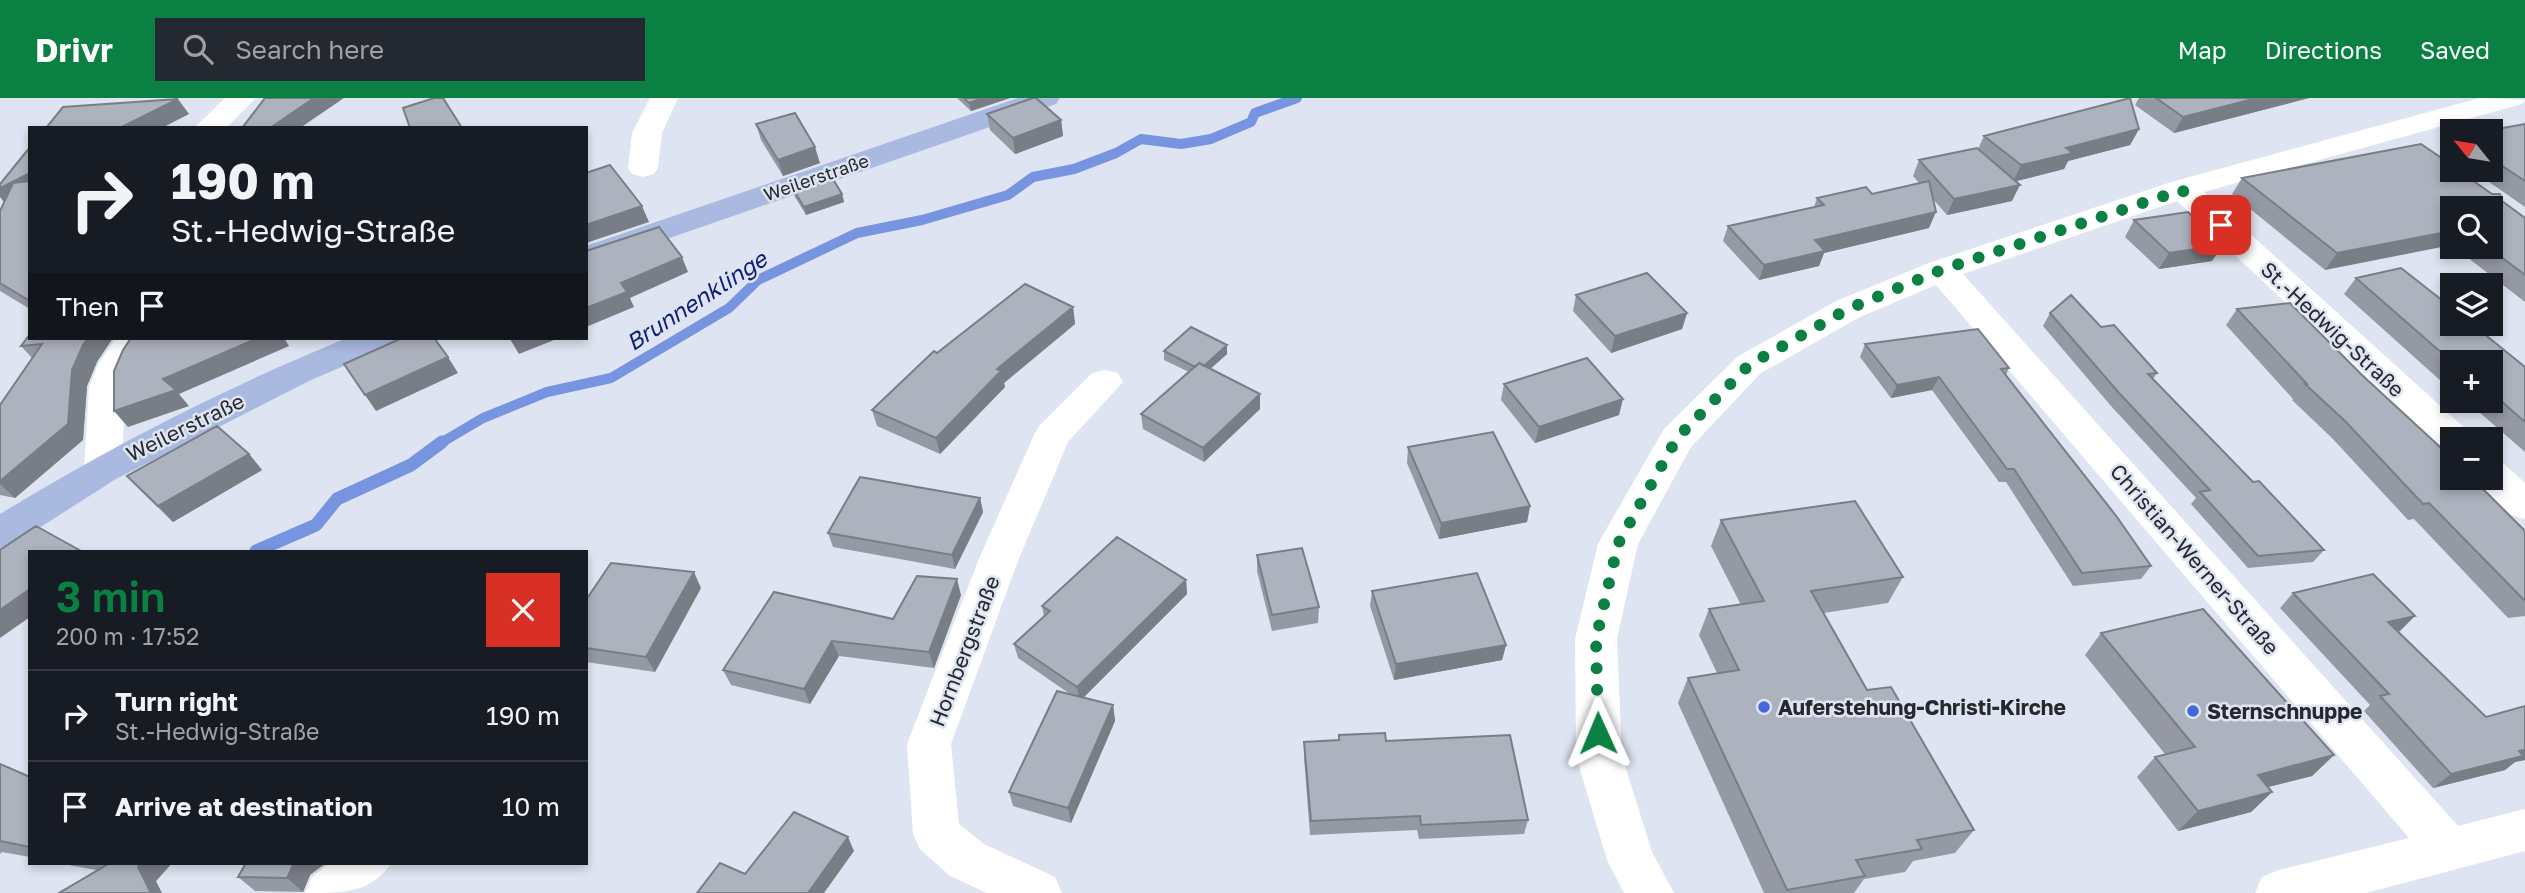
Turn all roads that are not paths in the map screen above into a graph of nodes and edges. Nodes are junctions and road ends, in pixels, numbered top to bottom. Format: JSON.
{"nodes":[{"id":1,"x":242,"y":98,"type":"edge"},
{"id":2,"x":664,"y":98,"type":"edge"},
{"id":3,"x":1046,"y":98,"type":"edge"},
{"id":4,"x":2512,"y":98,"type":"edge"},
{"id":5,"x":210,"y":126,"type":"edge"},
{"id":6,"x":2392,"y":130,"type":"junction"},
{"id":7,"x":2425,"y":153,"type":"edge"},
{"id":8,"x":643,"y":168,"type":"dead end"},
{"id":9,"x":2182,"y":190,"type":"junction"},
{"id":10,"x":588,"y":256,"type":"edge"},
{"id":11,"x":1941,"y":270,"type":"junction"},
{"id":12,"x":133,"y":340,"type":"edge"},
{"id":13,"x":374,"y":340,"type":"edge"},
{"id":14,"x":1105,"y":382,"type":"dead end"},
{"id":15,"x":2441,"y":427,"type":"edge"},
{"id":16,"x":103,"y":469,"type":"junction"},
{"id":17,"x":2503,"y":485,"type":"edge"},
{"id":18,"x":2525,"y":505,"type":"edge"},
{"id":19,"x":0,"y":533,"type":"edge"},
{"id":20,"x":2525,"y":830,"type":"edge"},
{"id":21,"x":2448,"y":849,"type":"junction"},
{"id":22,"x":364,"y":865,"type":"edge"},
{"id":23,"x":329,"y":893,"type":"edge"},
{"id":24,"x":1038,"y":893,"type":"edge"},
{"id":25,"x":1650,"y":893,"type":"edge"},
{"id":26,"x":2279,"y":893,"type":"edge"}],
"edges":[{"from":1,"to":5,"type":"street"},
{"from":2,"to":8,"type":"street"},
{"from":3,"to":10,"type":"main road","name":"Weilerstraße"},
{"from":4,"to":6,"type":"street"},
{"from":6,"to":7,"type":"street"},
{"from":6,"to":9,"type":"street"},
{"from":9,"to":11,"type":"street"},
{"from":9,"to":15,"type":"street","name":"St.-Hedwig-Straße"},
{"from":11,"to":21,"type":"street","name":"Christian-Werner-Straße"},
{"from":11,"to":25,"type":"street"},
{"from":12,"to":16,"type":"street"},
{"from":13,"to":16,"type":"main road","name":"Weilerstraße"},
{"from":14,"to":24,"type":"street","name":"Hornbergstraße"},
{"from":16,"to":19,"type":"main road","name":"Weilerstraße"},
{"from":17,"to":18,"type":"street"},
{"from":20,"to":21,"type":"street"},
{"from":21,"to":26,"type":"street"},
{"from":22,"to":23,"type":"street"}]}
